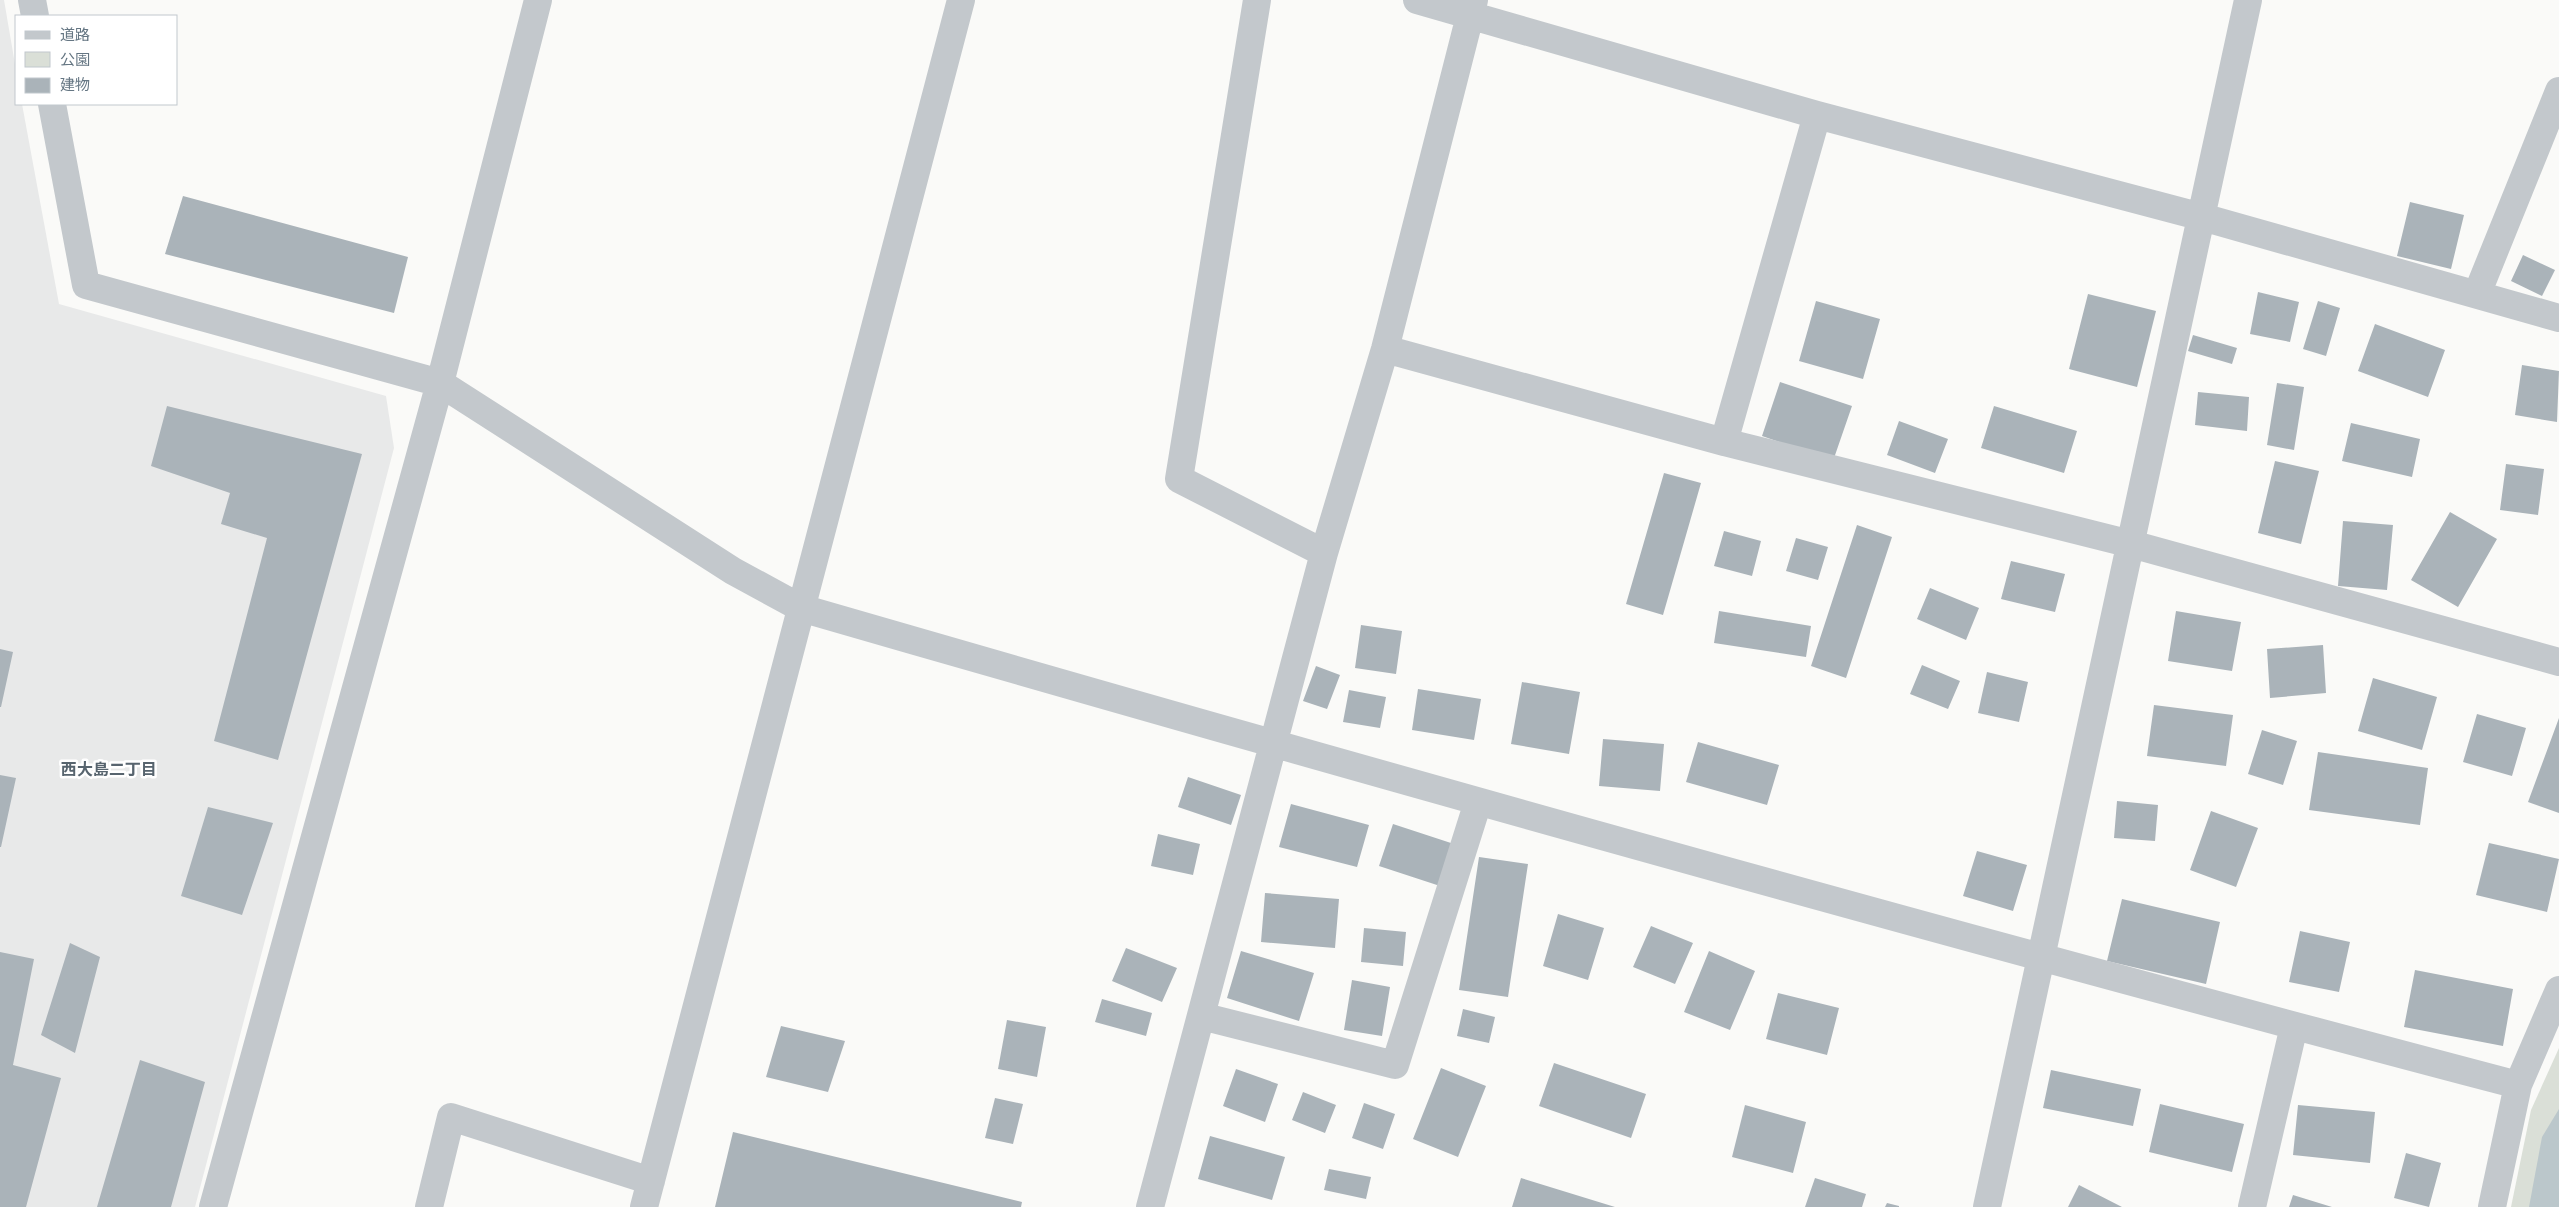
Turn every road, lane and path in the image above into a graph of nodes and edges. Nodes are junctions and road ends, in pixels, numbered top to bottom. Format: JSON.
{"nodes":[{"id":1,"x":32,"y":0,"type":"edge"},
{"id":2,"x":538,"y":0,"type":"edge"},
{"id":3,"x":961,"y":0,"type":"edge"},
{"id":4,"x":1257,"y":0,"type":"edge"},
{"id":5,"x":1416,"y":0,"type":"edge"},
{"id":6,"x":2248,"y":0,"type":"edge"},
{"id":7,"x":1472,"y":8,"type":"edge"},
{"id":8,"x":35,"y":15,"type":"edge"},
{"id":9,"x":2559,"y":91,"type":"edge"},
{"id":10,"x":52,"y":105,"type":"edge"},
{"id":11,"x":1817,"y":115,"type":"junction"},
{"id":12,"x":2202,"y":217,"type":"junction"},
{"id":13,"x":2477,"y":294,"type":"junction"},
{"id":14,"x":2559,"y":318,"type":"edge"},
{"id":15,"x":1386,"y":349,"type":"junction"},
{"id":16,"x":440,"y":383,"type":"junction"},
{"id":17,"x":1724,"y":442,"type":"junction"},
{"id":18,"x":2130,"y":544,"type":"junction"},
{"id":19,"x":1324,"y":553,"type":"junction"},
{"id":20,"x":800,"y":608,"type":"junction"},
{"id":21,"x":2559,"y":662,"type":"edge"},
{"id":22,"x":1274,"y":745,"type":"junction"},
{"id":23,"x":1478,"y":802,"type":"junction"},
{"id":24,"x":2041,"y":956,"type":"junction"},
{"id":25,"x":2559,"y":990,"type":"edge"},
{"id":26,"x":1201,"y":1016,"type":"junction"},
{"id":27,"x":2294,"y":1026,"type":"junction"},
{"id":28,"x":2518,"y":1085,"type":"junction"},
{"id":29,"x":651,"y":1181,"type":"junction"},
{"id":30,"x":213,"y":1207,"type":"edge"},
{"id":31,"x":429,"y":1207,"type":"edge"},
{"id":32,"x":644,"y":1207,"type":"edge"},
{"id":33,"x":1150,"y":1207,"type":"edge"},
{"id":34,"x":1987,"y":1207,"type":"edge"},
{"id":35,"x":2252,"y":1207,"type":"edge"},
{"id":36,"x":2492,"y":1207,"type":"edge"}],
"edges":[{"from":1,"to":8,"type":"street"},
{"from":2,"to":16,"type":"street"},
{"from":3,"to":20,"type":"street"},
{"from":4,"to":19,"type":"street"},
{"from":5,"to":7,"type":"street"},
{"from":6,"to":12,"type":"street"},
{"from":7,"to":11,"type":"street"},
{"from":7,"to":15,"type":"street"},
{"from":9,"to":13,"type":"street"},
{"from":10,"to":16,"type":"street"},
{"from":11,"to":12,"type":"street"},
{"from":11,"to":17,"type":"street"},
{"from":12,"to":13,"type":"street"},
{"from":12,"to":18,"type":"street"},
{"from":13,"to":14,"type":"street"},
{"from":15,"to":17,"type":"street"},
{"from":15,"to":19,"type":"street"},
{"from":16,"to":20,"type":"street"},
{"from":16,"to":30,"type":"street"},
{"from":17,"to":18,"type":"street"},
{"from":18,"to":21,"type":"street"},
{"from":18,"to":24,"type":"street"},
{"from":19,"to":22,"type":"street"},
{"from":20,"to":22,"type":"street"},
{"from":20,"to":29,"type":"street"},
{"from":22,"to":23,"type":"street"},
{"from":22,"to":26,"type":"street"},
{"from":23,"to":24,"type":"street"},
{"from":23,"to":26,"type":"street"},
{"from":24,"to":27,"type":"street"},
{"from":24,"to":34,"type":"street"},
{"from":25,"to":28,"type":"street"},
{"from":26,"to":33,"type":"street"},
{"from":27,"to":28,"type":"street"},
{"from":27,"to":35,"type":"street"},
{"from":28,"to":36,"type":"street"},
{"from":29,"to":31,"type":"street"},
{"from":29,"to":32,"type":"street"}]}
